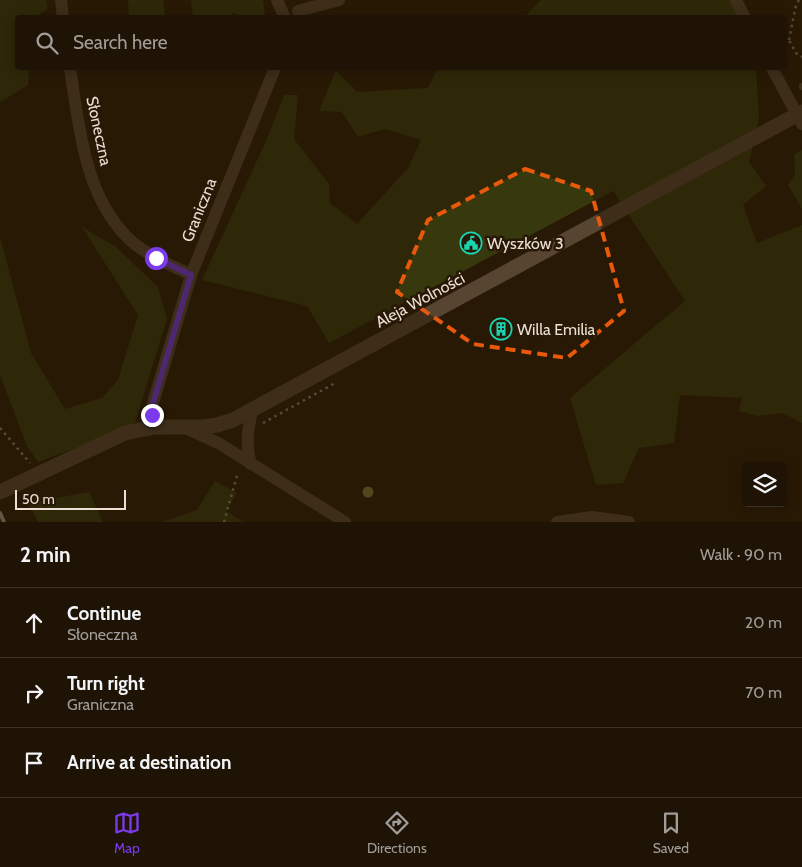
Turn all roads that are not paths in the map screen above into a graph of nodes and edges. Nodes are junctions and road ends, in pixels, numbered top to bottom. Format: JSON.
{"nodes":[{"id":1,"x":61,"y":0,"type":"edge"},
{"id":2,"x":277,"y":0,"type":"edge"},
{"id":3,"x":339,"y":0,"type":"edge"},
{"id":4,"x":736,"y":0,"type":"edge"},
{"id":5,"x":299,"y":9,"type":"edge"},
{"id":6,"x":63,"y":15,"type":"edge"},
{"id":7,"x":284,"y":15,"type":"edge"},
{"id":8,"x":744,"y":15,"type":"edge"},
{"id":9,"x":70,"y":70,"type":"edge"},
{"id":10,"x":274,"y":70,"type":"edge"},
{"id":11,"x":773,"y":70,"type":"edge"},
{"id":12,"x":800,"y":117,"type":"edge"},
{"id":13,"x":191,"y":275,"type":"junction"},
{"id":14,"x":252,"y":410,"type":"junction"},
{"id":15,"x":154,"y":427,"type":"junction"},
{"id":16,"x":186,"y":427,"type":"junction"},
{"id":17,"x":246,"y":461,"type":"junction"},
{"id":18,"x":0,"y":492,"type":"edge"},
{"id":19,"x":345,"y":522,"type":"edge"},
{"id":20,"x":557,"y":522,"type":"edge"},
{"id":21,"x":629,"y":522,"type":"edge"}],
"edges":[{"from":1,"to":6,"type":"street"},
{"from":2,"to":7,"type":"street"},
{"from":3,"to":5,"type":"street"},
{"from":4,"to":8,"type":"street"},
{"from":9,"to":13,"type":"street","name":"Słoneczna"},
{"from":10,"to":13,"type":"street","name":"Graniczna"},
{"from":11,"to":12,"type":"street"},
{"from":12,"to":14,"type":"street","name":"Aleja Wolności"},
{"from":13,"to":15,"type":"street","name":"Graniczna"},
{"from":14,"to":16,"type":"street","name":"Aleja Wolności"},
{"from":14,"to":17,"type":"street"},
{"from":15,"to":16,"type":"street","name":"Aleja Wolności"},
{"from":15,"to":18,"type":"street","name":"Aleja Wolności"},
{"from":16,"to":17,"type":"street"},
{"from":17,"to":19,"type":"street"},
{"from":20,"to":21,"type":"street"}]}
